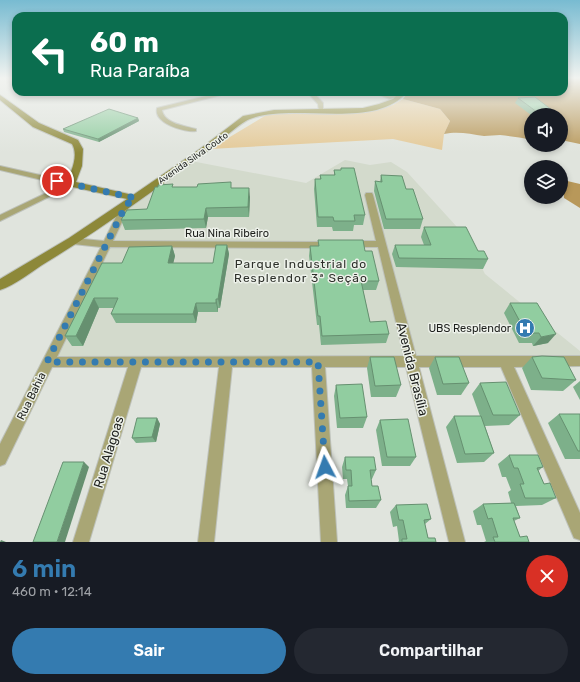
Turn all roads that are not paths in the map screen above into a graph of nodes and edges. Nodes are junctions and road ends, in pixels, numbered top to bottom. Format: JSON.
{"nodes":[{"id":1,"x":8,"y":103,"type":"edge"},
{"id":2,"x":183,"y":103,"type":"edge"},
{"id":3,"x":320,"y":103,"type":"edge"},
{"id":4,"x":389,"y":103,"type":"edge"},
{"id":5,"x":321,"y":111,"type":"junction"},
{"id":6,"x":194,"y":130,"type":"dead end"},
{"id":7,"x":0,"y":168,"type":"edge"},
{"id":8,"x":71,"y":184,"type":"junction"},
{"id":9,"x":369,"y":195,"type":"dead end"},
{"id":10,"x":130,"y":202,"type":"junction"},
{"id":11,"x":0,"y":218,"type":"edge"},
{"id":12,"x":73,"y":241,"type":"junction"},
{"id":13,"x":105,"y":244,"type":"junction"},
{"id":14,"x":381,"y":244,"type":"junction"},
{"id":15,"x":0,"y":285,"type":"edge"},
{"id":16,"x":580,"y":360,"type":"edge"},
{"id":17,"x":505,"y":361,"type":"junction"},
{"id":18,"x":47,"y":362,"type":"junction"},
{"id":19,"x":136,"y":362,"type":"junction"},
{"id":20,"x":318,"y":362,"type":"junction"},
{"id":21,"x":411,"y":362,"type":"junction"},
{"id":22,"x":226,"y":363,"type":"junction"},
{"id":23,"x":0,"y":459,"type":"edge"},
{"id":24,"x":580,"y":532,"type":"edge"},
{"id":25,"x":81,"y":542,"type":"edge"},
{"id":26,"x":206,"y":542,"type":"edge"},
{"id":27,"x":329,"y":542,"type":"edge"},
{"id":28,"x":457,"y":542,"type":"edge"}],
"edges":[{"from":1,"to":8,"type":"main road"},
{"from":2,"to":6,"type":"street"},
{"from":3,"to":5,"type":"street"},
{"from":4,"to":5,"type":"main road","name":"Avenida Silva Couto"},
{"from":5,"to":10,"type":"main road","name":"Avenida Silva Couto"},
{"from":7,"to":8,"type":"street"},
{"from":8,"to":10,"type":"main road"},
{"from":8,"to":11,"type":"street"},
{"from":9,"to":14,"type":"street","name":"Avenida Brasília"},
{"from":10,"to":12,"type":"main road","name":"Avenida Silva Couto"},
{"from":10,"to":13,"type":"street","name":"Rua Bahia"},
{"from":12,"to":13,"type":"street","name":"Rua Nina Ribeiro"},
{"from":12,"to":15,"type":"main road","name":"Avenida Silva Couto"},
{"from":13,"to":14,"type":"street","name":"Rua Nina Ribeiro"},
{"from":13,"to":18,"type":"street","name":"Rua Bahia"},
{"from":14,"to":21,"type":"street","name":"Avenida Brasília"},
{"from":16,"to":17,"type":"street"},
{"from":17,"to":21,"type":"street"},
{"from":17,"to":24,"type":"street"},
{"from":18,"to":19,"type":"street"},
{"from":18,"to":23,"type":"street","name":"Rua Bahia"},
{"from":19,"to":22,"type":"street"},
{"from":19,"to":25,"type":"street","name":"Rua Alagoas"},
{"from":20,"to":21,"type":"street"},
{"from":20,"to":22,"type":"street"},
{"from":20,"to":27,"type":"street"},
{"from":21,"to":28,"type":"street","name":"Avenida Brasília"},
{"from":22,"to":26,"type":"street"}]}
